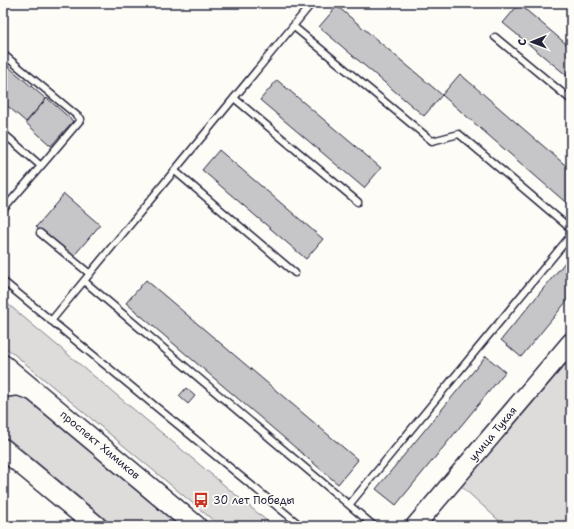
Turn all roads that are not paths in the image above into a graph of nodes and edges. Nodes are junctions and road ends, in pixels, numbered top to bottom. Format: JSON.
{"nodes":[{"id":1,"x":312,"y":3,"type":"edge"},
{"id":2,"x":293,"y":26,"type":"junction"},
{"id":3,"x":495,"y":37,"type":"dead end"},
{"id":4,"x":3,"y":54,"type":"edge"},
{"id":5,"x":234,"y":98,"type":"junction"},
{"id":6,"x":571,"y":100,"type":"edge"},
{"id":7,"x":3,"y":133,"type":"edge"},
{"id":8,"x":41,"y":166,"type":"junction"},
{"id":9,"x":175,"y":171,"type":"junction"},
{"id":10,"x":358,"y":202,"type":"dead end"},
{"id":11,"x":3,"y":210,"type":"edge"},
{"id":12,"x":571,"y":229,"type":"edge"},
{"id":13,"x":40,"y":233,"type":"dead end"},
{"id":14,"x":571,"y":235,"type":"edge"},
{"id":15,"x":295,"y":273,"type":"dead end"},
{"id":16,"x":90,"y":274,"type":"junction"},
{"id":17,"x":3,"y":281,"type":"edge"},
{"id":18,"x":84,"y":281,"type":"junction"},
{"id":19,"x":52,"y":321,"type":"junction"},
{"id":20,"x":571,"y":342,"type":"edge"},
{"id":21,"x":3,"y":365,"type":"edge"},
{"id":22,"x":3,"y":388,"type":"edge"},
{"id":23,"x":36,"y":392,"type":"junction"},
{"id":24,"x":3,"y":449,"type":"edge"},
{"id":25,"x":349,"y":505,"type":"junction"},
{"id":26,"x":96,"y":526,"type":"edge"},
{"id":27,"x":196,"y":526,"type":"edge"},
{"id":28,"x":301,"y":526,"type":"edge"},
{"id":29,"x":374,"y":526,"type":"edge"},
{"id":30,"x":415,"y":526,"type":"edge"}],
"edges":[{"from":1,"to":2,"type":"lane"},
{"from":2,"to":5,"type":"lane"},
{"from":2,"to":12,"type":"lane"},
{"from":3,"to":6,"type":"lane"},
{"from":4,"to":8,"type":"lane"},
{"from":5,"to":9,"type":"lane"},
{"from":5,"to":10,"type":"lane"},
{"from":7,"to":8,"type":"lane"},
{"from":8,"to":11,"type":"lane"},
{"from":9,"to":15,"type":"lane"},
{"from":9,"to":16,"type":"lane"},
{"from":13,"to":16,"type":"lane"},
{"from":14,"to":25,"type":"lane"},
{"from":16,"to":18,"type":"lane"},
{"from":17,"to":19,"type":"lane"},
{"from":18,"to":19,"type":"lane"},
{"from":18,"to":25,"type":"lane"},
{"from":19,"to":28,"type":"lane"},
{"from":20,"to":30,"type":"street","name":"улица Тукая"},
{"from":21,"to":23,"type":"main road","name":"проспект Химиков"},
{"from":22,"to":23,"type":"main road"},
{"from":23,"to":27,"type":"main road","name":"проспект Химиков"},
{"from":24,"to":26,"type":"main road"},
{"from":25,"to":29,"type":"lane"}]}
